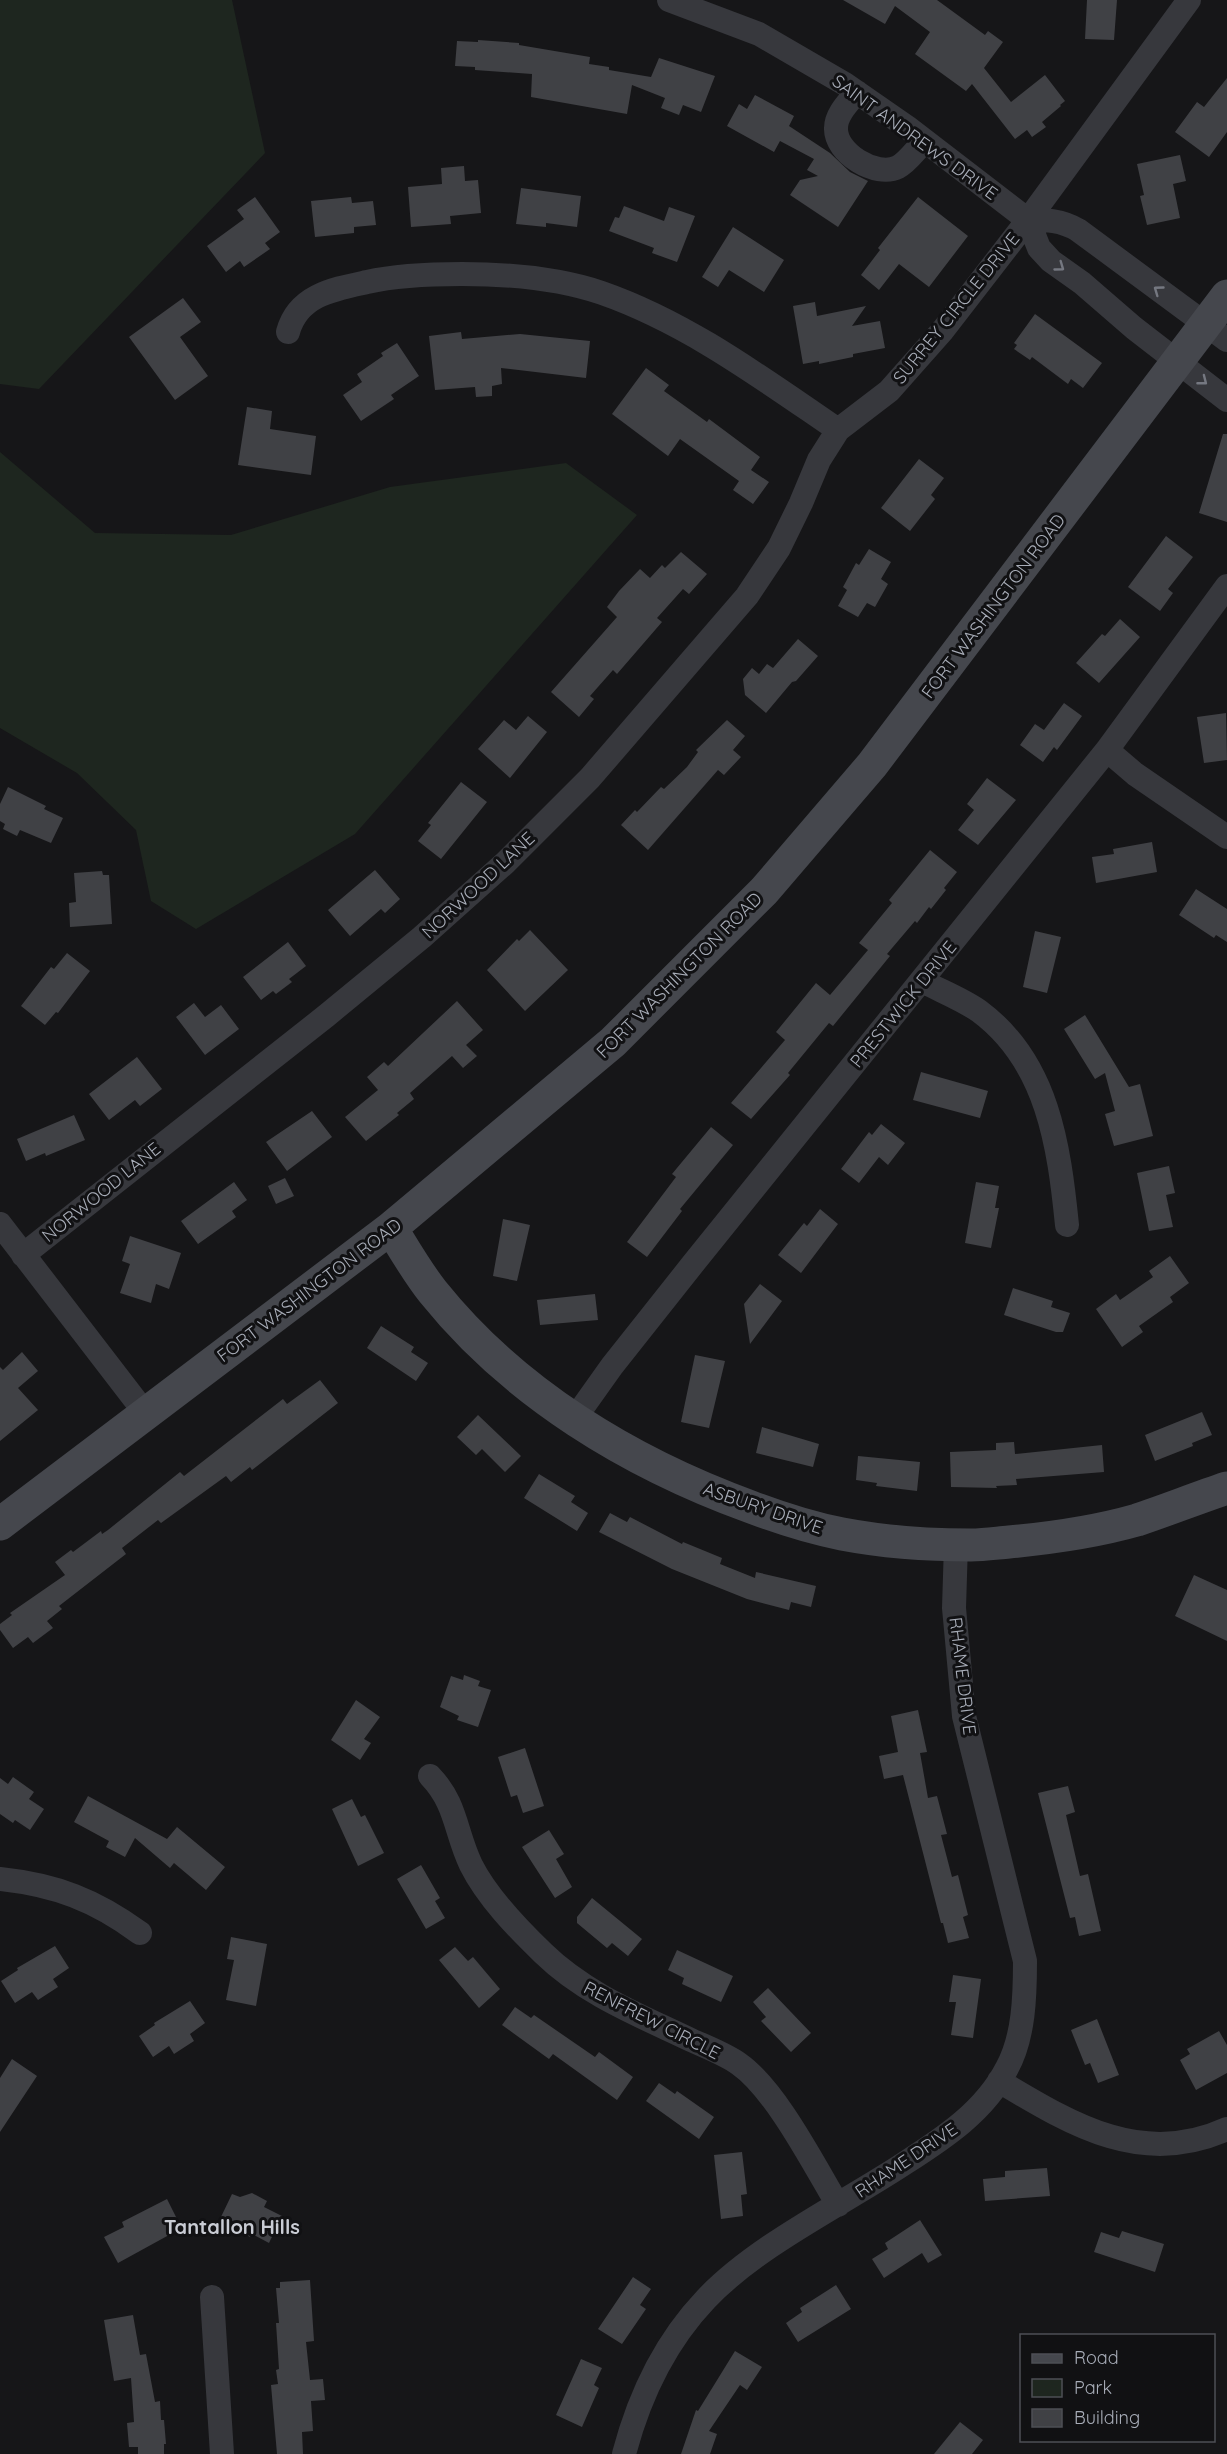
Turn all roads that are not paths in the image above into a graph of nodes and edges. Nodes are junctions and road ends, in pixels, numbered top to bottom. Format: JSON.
{"nodes":[{"id":1,"x":669,"y":0,"type":"edge"},
{"id":2,"x":1189,"y":0,"type":"edge"},
{"id":3,"x":857,"y":92,"type":"junction"},
{"id":4,"x":925,"y":141,"type":"junction"},
{"id":5,"x":1028,"y":220,"type":"junction"},
{"id":6,"x":1227,"y":296,"type":"edge"},
{"id":7,"x":288,"y":332,"type":"dead end"},
{"id":8,"x":1216,"y":332,"type":"edge"},
{"id":9,"x":1178,"y":362,"type":"junction"},
{"id":10,"x":1227,"y":400,"type":"edge"},
{"id":11,"x":838,"y":430,"type":"junction"},
{"id":12,"x":1227,"y":586,"type":"edge"},
{"id":13,"x":1107,"y":750,"type":"junction"},
{"id":14,"x":1227,"y":837,"type":"edge"},
{"id":15,"x":922,"y":981,"type":"junction"},
{"id":16,"x":0,"y":1224,"type":"edge"},
{"id":17,"x":1067,"y":1225,"type":"dead end"},
{"id":18,"x":391,"y":1228,"type":"junction"},
{"id":19,"x":23,"y":1255,"type":"junction"},
{"id":20,"x":146,"y":1414,"type":"junction"},
{"id":21,"x":575,"y":1418,"type":"junction"},
{"id":22,"x":1227,"y":1488,"type":"edge"},
{"id":23,"x":0,"y":1524,"type":"edge"},
{"id":24,"x":956,"y":1544,"type":"junction"},
{"id":25,"x":430,"y":1776,"type":"dead end"},
{"id":26,"x":0,"y":1880,"type":"edge"},
{"id":27,"x":140,"y":1933,"type":"dead end"},
{"id":28,"x":999,"y":2081,"type":"junction"},
{"id":29,"x":1227,"y":2129,"type":"edge"},
{"id":30,"x":838,"y":2205,"type":"junction"},
{"id":31,"x":212,"y":2297,"type":"dead end"},
{"id":32,"x":222,"y":2454,"type":"edge"},
{"id":33,"x":624,"y":2454,"type":"edge"}],
"edges":[{"from":1,"to":3,"type":"street","name":"SAINT ANDREWS DRIVE"},
{"from":2,"to":5,"type":"street","name":"SURREY CIRCLE DRIVE"},
{"from":3,"to":4,"type":"street","name":"SAINT ANDREWS DRIVE"},
{"from":3,"to":4,"type":"street"},
{"from":4,"to":5,"type":"street","name":"SAINT ANDREWS DRIVE"},
{"from":8,"to":5,"type":"street","one_way":true},
{"from":5,"to":9,"type":"street","one_way":true},
{"from":5,"to":11,"type":"street","name":"SURREY CIRCLE DRIVE"},
{"from":6,"to":8,"type":"main road","name":"FORT WASHINGTON ROAD"},
{"from":7,"to":11,"type":"street"},
{"from":8,"to":9,"type":"main road","name":"FORT WASHINGTON ROAD"},
{"from":9,"to":10,"type":"street","one_way":true},
{"from":9,"to":18,"type":"main road","name":"FORT WASHINGTON ROAD"},
{"from":11,"to":19,"type":"street","name":"NORWOOD LANE"},
{"from":12,"to":13,"type":"street","name":"PRESTWICK DRIVE"},
{"from":13,"to":14,"type":"street"},
{"from":13,"to":15,"type":"street","name":"PRESTWICK DRIVE"},
{"from":15,"to":17,"type":"street"},
{"from":15,"to":21,"type":"street","name":"PRESTWICK DRIVE"},
{"from":16,"to":19,"type":"street"},
{"from":18,"to":20,"type":"main road","name":"FORT WASHINGTON ROAD"},
{"from":18,"to":21,"type":"main road","name":"ASBURY DRIVE"},
{"from":19,"to":20,"type":"street"},
{"from":20,"to":23,"type":"main road","name":"FORT WASHINGTON ROAD"},
{"from":21,"to":24,"type":"main road","name":"ASBURY DRIVE"},
{"from":22,"to":24,"type":"main road","name":"ASBURY DRIVE"},
{"from":24,"to":28,"type":"street","name":"RHAME DRIVE"},
{"from":25,"to":30,"type":"street","name":"RENFREW CIRCLE"},
{"from":26,"to":27,"type":"street"},
{"from":28,"to":29,"type":"street"},
{"from":28,"to":30,"type":"street","name":"RHAME DRIVE"},
{"from":30,"to":33,"type":"street","name":"RHAME DRIVE"},
{"from":31,"to":32,"type":"street"}]}
